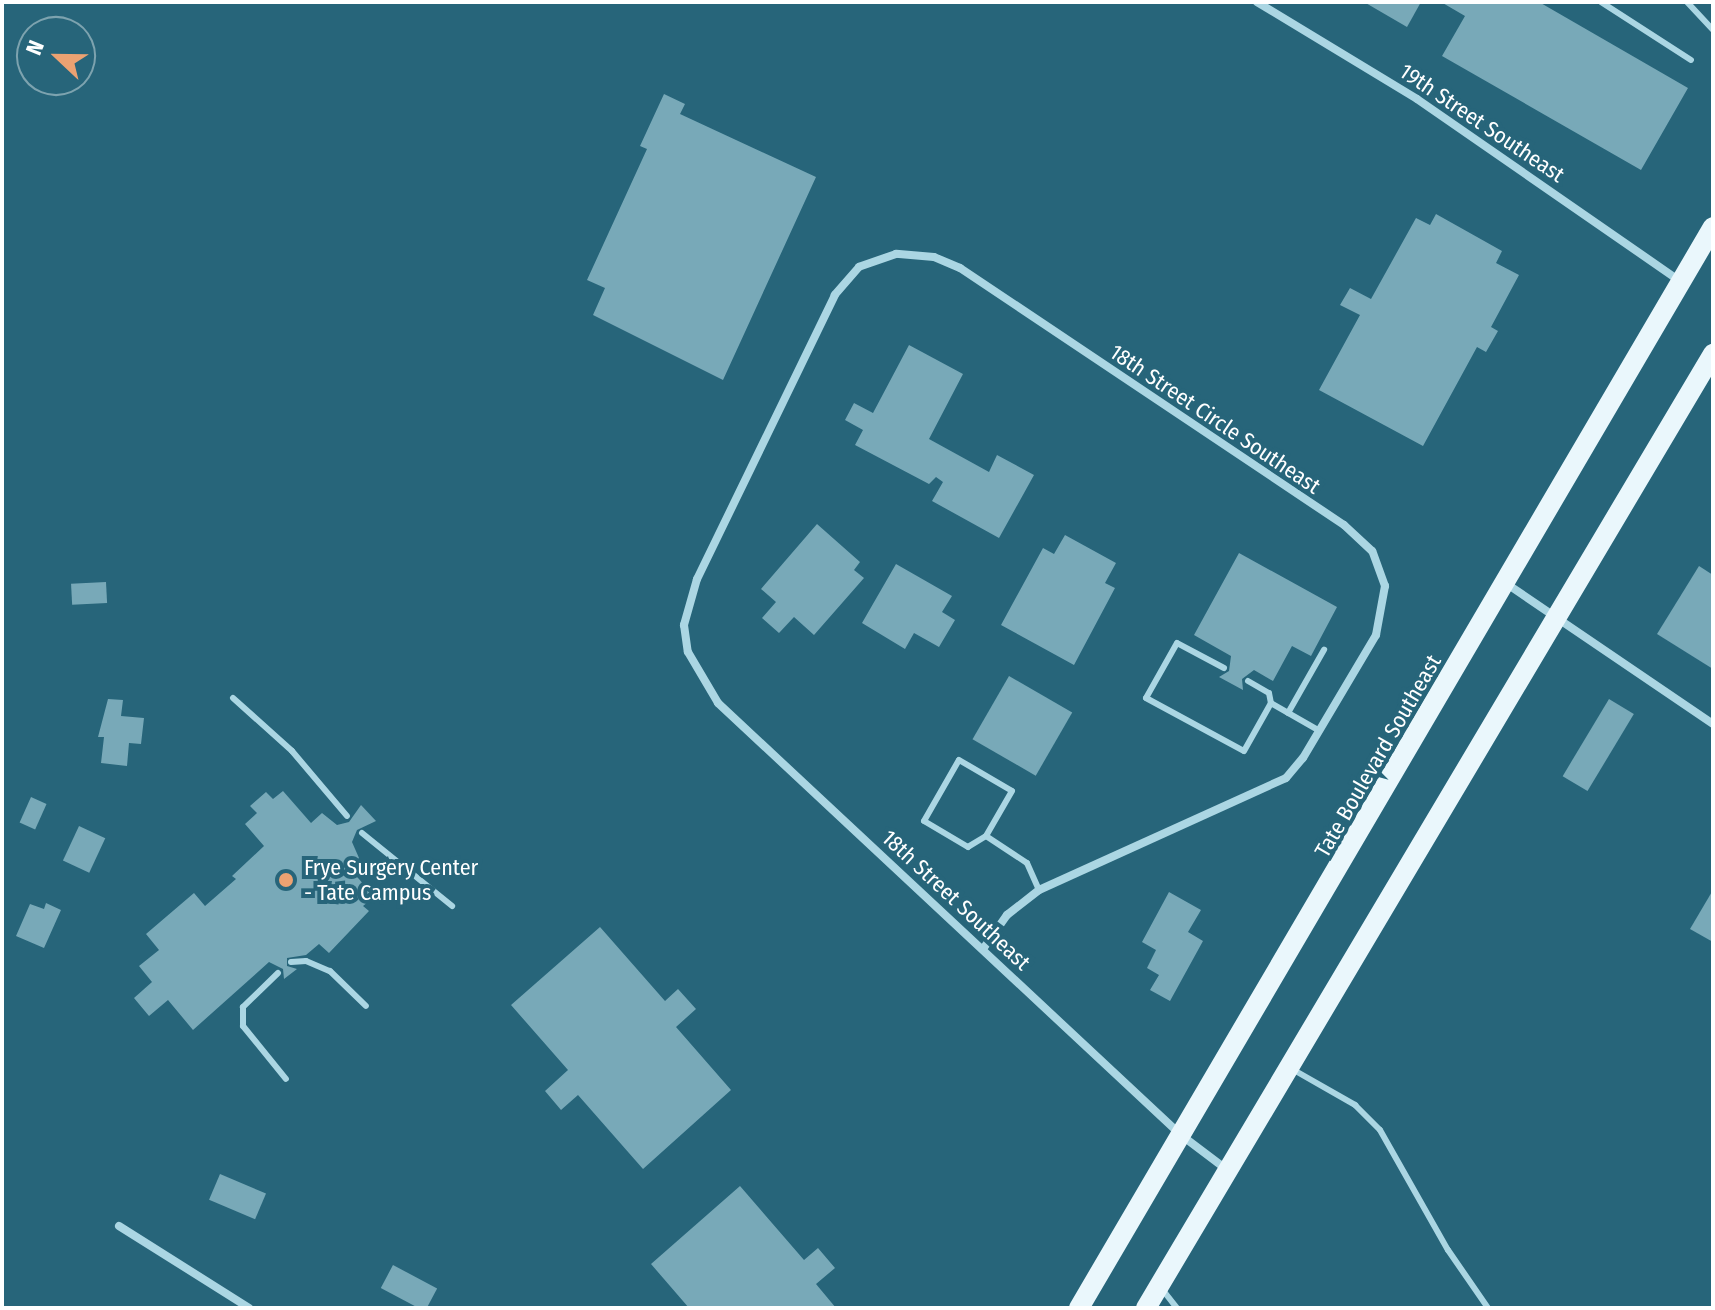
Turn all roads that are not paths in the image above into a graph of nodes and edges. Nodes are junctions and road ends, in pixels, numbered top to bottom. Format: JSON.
{"nodes":[{"id":1,"x":1257,"y":2,"type":"edge"},
{"id":2,"x":1601,"y":2,"type":"edge"},
{"id":3,"x":1687,"y":2,"type":"edge"},
{"id":4,"x":1713,"y":30,"type":"edge"},
{"id":5,"x":1691,"y":60,"type":"dead end"},
{"id":6,"x":1713,"y":227,"type":"edge"},
{"id":7,"x":1681,"y":282,"type":"junction"},
{"id":8,"x":1713,"y":354,"type":"edge"},
{"id":9,"x":1507,"y":584,"type":"junction"},
{"id":10,"x":1557,"y":618,"type":"junction"},
{"id":11,"x":685,"y":638,"type":"joint"},
{"id":12,"x":1324,"y":650,"type":"dead end"},
{"id":13,"x":1224,"y":668,"type":"dead end"},
{"id":14,"x":1248,"y":681,"type":"dead end"},
{"id":15,"x":233,"y":698,"type":"dead end"},
{"id":16,"x":1271,"y":703,"type":"junction"},
{"id":17,"x":1288,"y":713,"type":"junction"},
{"id":18,"x":1713,"y":724,"type":"edge"},
{"id":19,"x":1318,"y":730,"type":"junction"},
{"id":20,"x":347,"y":816,"type":"dead end"},
{"id":21,"x":362,"y":833,"type":"dead end"},
{"id":22,"x":986,"y":836,"type":"junction"},
{"id":23,"x":1039,"y":890,"type":"junction"},
{"id":24,"x":452,"y":906,"type":"dead end"},
{"id":25,"x":983,"y":949,"type":"junction"},
{"id":26,"x":291,"y":962,"type":"dead end"},
{"id":27,"x":278,"y":973,"type":"dead end"},
{"id":28,"x":366,"y":1006,"type":"dead end"},
{"id":29,"x":1289,"y":1067,"type":"junction"},
{"id":30,"x":286,"y":1079,"type":"dead end"},
{"id":31,"x":1181,"y":1135,"type":"junction"},
{"id":32,"x":1227,"y":1170,"type":"junction"},
{"id":33,"x":119,"y":1226,"type":"dead end"},
{"id":34,"x":1158,"y":1285,"type":"junction"},
{"id":35,"x":249,"y":1308,"type":"edge"},
{"id":36,"x":1079,"y":1308,"type":"edge"},
{"id":37,"x":1146,"y":1308,"type":"edge"},
{"id":38,"x":1177,"y":1308,"type":"edge"},
{"id":39,"x":1488,"y":1308,"type":"edge"}],
"edges":[{"from":1,"to":7,"type":"street","name":"19th Street Southeast"},
{"from":2,"to":5,"type":"lane"},
{"from":3,"to":4,"type":"lane"},
{"from":6,"to":7,"type":"main road","name":"Tate Boulevard Southeast"},
{"from":7,"to":9,"type":"main road","name":"Tate Boulevard Southeast"},
{"from":8,"to":10,"type":"main road"},
{"from":9,"to":10,"type":"street"},
{"from":9,"to":31,"type":"main road","name":"Tate Boulevard Southeast"},
{"from":10,"to":18,"type":"street"},
{"from":10,"to":29,"type":"main road"},
{"from":11,"to":19,"type":"street","name":"18th Street Circle Southeast"},
{"from":11,"to":25,"type":"street","name":"18th Street Southeast"},
{"from":12,"to":17,"type":"lane"},
{"from":13,"to":16,"type":"lane"},
{"from":14,"to":16,"type":"lane"},
{"from":15,"to":20,"type":"lane"},
{"from":16,"to":17,"type":"lane"},
{"from":17,"to":19,"type":"lane"},
{"from":19,"to":23,"type":"street","name":"18th Street Circle Southeast"},
{"from":21,"to":24,"type":"lane"},
{"from":22,"to":22,"type":"lane"},
{"from":22,"to":23,"type":"lane"},
{"from":23,"to":25,"type":"street","name":"18th Street Circle Southeast"},
{"from":25,"to":31,"type":"street","name":"18th Street Southeast"},
{"from":26,"to":28,"type":"lane"},
{"from":27,"to":30,"type":"lane"},
{"from":29,"to":32,"type":"main road"},
{"from":29,"to":39,"type":"lane"},
{"from":31,"to":32,"type":"street","name":"18th Street Southeast"},
{"from":31,"to":36,"type":"main road","name":"Tate Boulevard Southeast"},
{"from":32,"to":34,"type":"main road"},
{"from":33,"to":35,"type":"street"},
{"from":34,"to":37,"type":"main road"},
{"from":34,"to":38,"type":"lane"}]}
